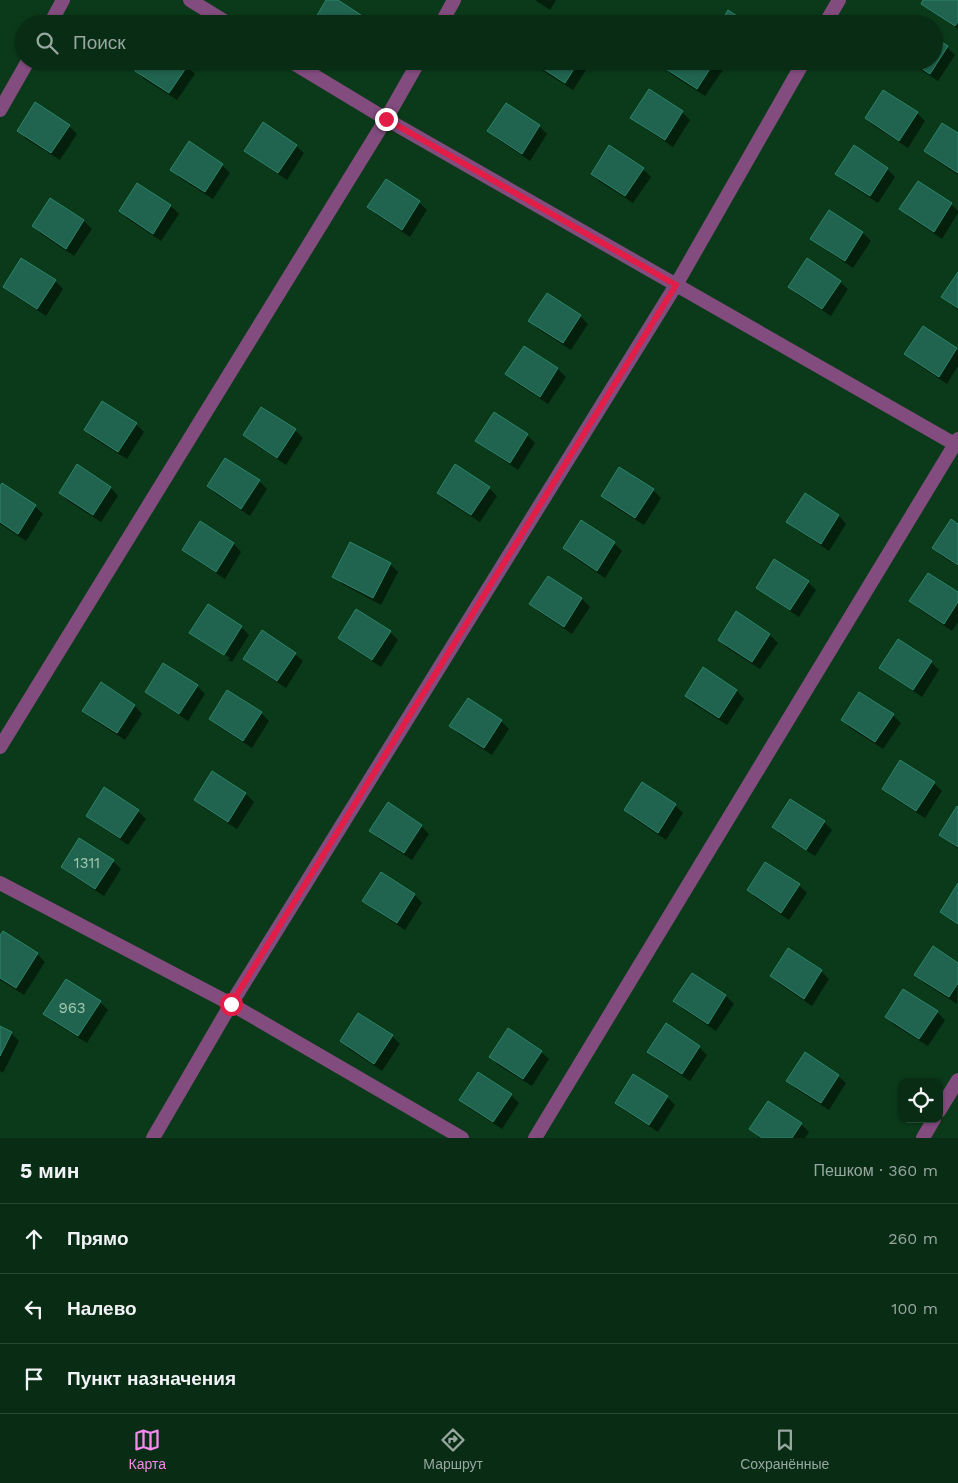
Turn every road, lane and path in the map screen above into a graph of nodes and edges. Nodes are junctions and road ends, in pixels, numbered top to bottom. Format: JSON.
{"nodes":[{"id":1,"x":63,"y":0,"type":"edge"},
{"id":2,"x":190,"y":0,"type":"edge"},
{"id":3,"x":454,"y":0,"type":"edge"},
{"id":4,"x":839,"y":0,"type":"edge"},
{"id":5,"x":55,"y":15,"type":"edge"},
{"id":6,"x":214,"y":15,"type":"edge"},
{"id":7,"x":446,"y":15,"type":"edge"},
{"id":8,"x":830,"y":15,"type":"edge"},
{"id":9,"x":23,"y":70,"type":"edge"},
{"id":10,"x":305,"y":70,"type":"edge"},
{"id":11,"x":414,"y":70,"type":"edge"},
{"id":12,"x":799,"y":70,"type":"edge"},
{"id":13,"x":0,"y":110,"type":"edge"},
{"id":14,"x":386,"y":119,"type":"junction"},
{"id":15,"x":676,"y":285,"type":"junction"},
{"id":16,"x":957,"y":443,"type":"edge"},
{"id":17,"x":0,"y":747,"type":"edge"},
{"id":18,"x":0,"y":883,"type":"edge"},
{"id":19,"x":231,"y":1004,"type":"junction"},
{"id":20,"x":958,"y":1080,"type":"edge"},
{"id":21,"x":943,"y":1104,"type":"edge"},
{"id":22,"x":932,"y":1123,"type":"edge"},
{"id":23,"x":153,"y":1138,"type":"edge"},
{"id":24,"x":462,"y":1138,"type":"edge"},
{"id":25,"x":535,"y":1138,"type":"edge"},
{"id":26,"x":923,"y":1138,"type":"edge"}],
"edges":[{"from":1,"to":5,"type":"street"},
{"from":2,"to":6,"type":"street"},
{"from":3,"to":7,"type":"street"},
{"from":4,"to":8,"type":"street"},
{"from":9,"to":13,"type":"street"},
{"from":10,"to":14,"type":"street"},
{"from":11,"to":14,"type":"street"},
{"from":12,"to":15,"type":"street"},
{"from":14,"to":15,"type":"street"},
{"from":14,"to":17,"type":"street"},
{"from":15,"to":16,"type":"street"},
{"from":15,"to":19,"type":"street"},
{"from":16,"to":25,"type":"street"},
{"from":18,"to":19,"type":"street"},
{"from":19,"to":23,"type":"street"},
{"from":19,"to":24,"type":"street"},
{"from":20,"to":21,"type":"street"},
{"from":22,"to":26,"type":"street"}]}
